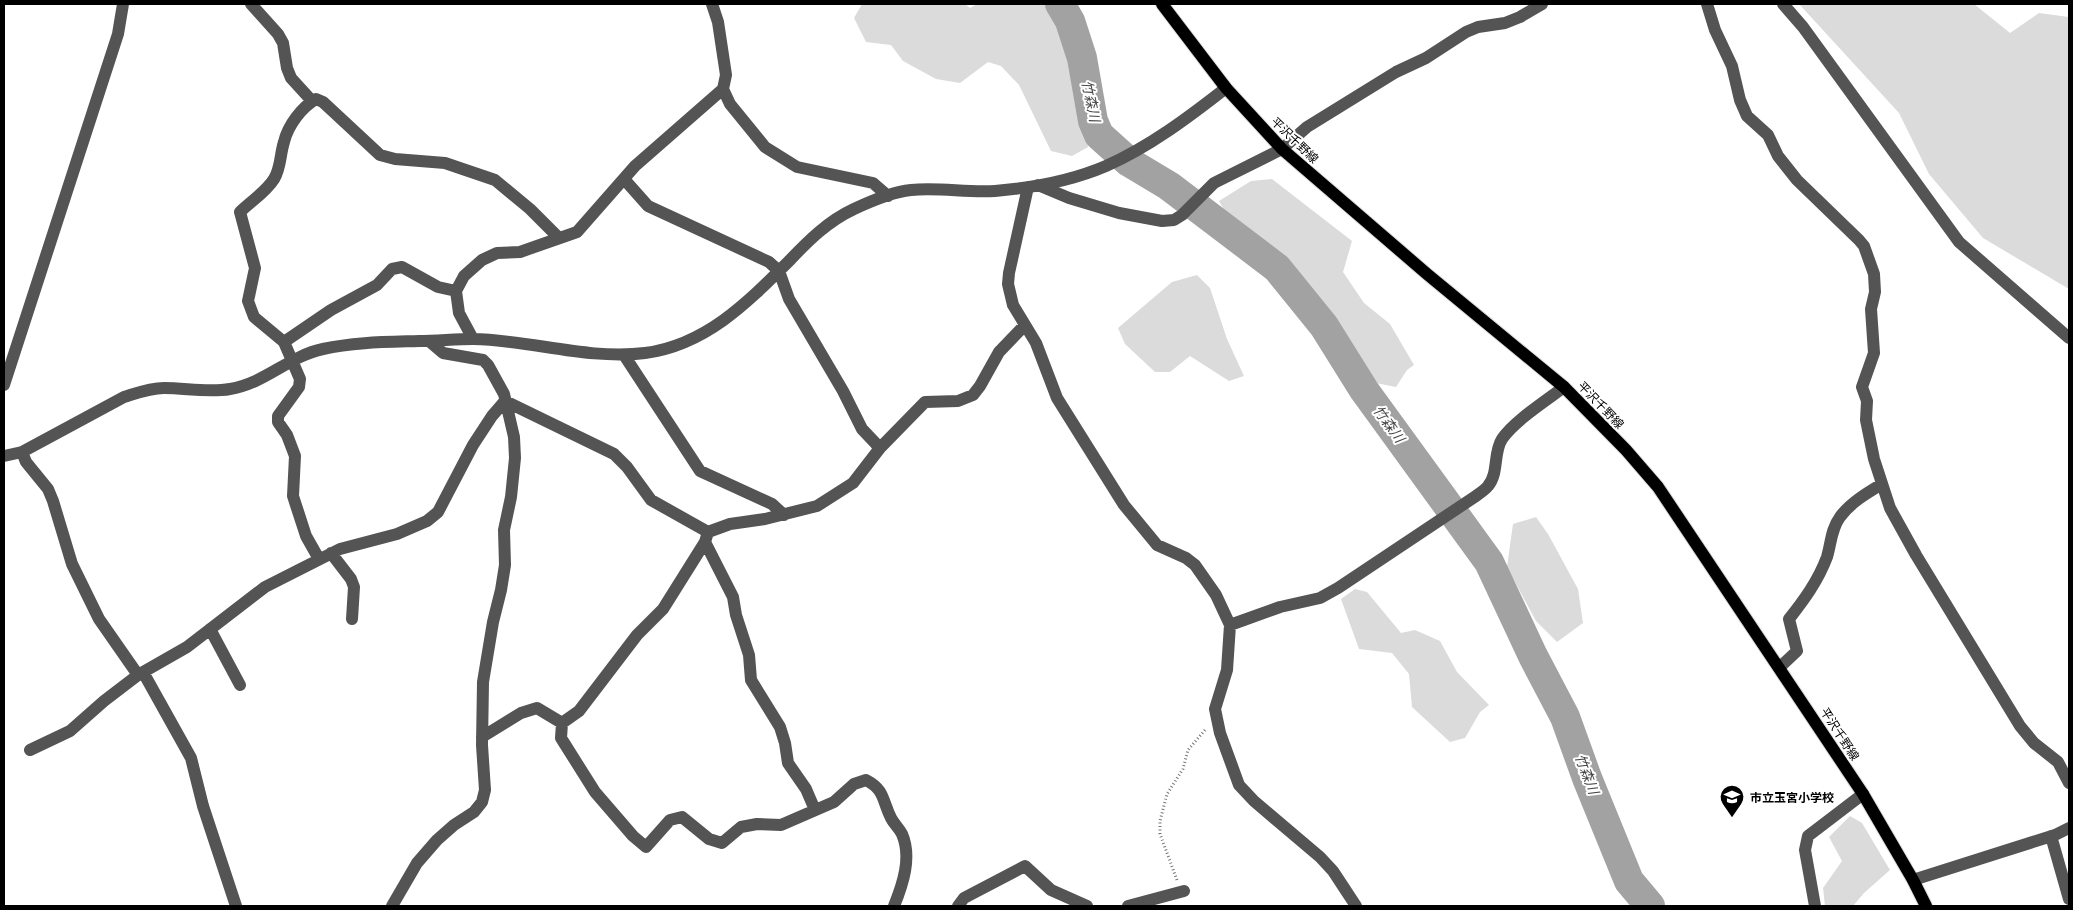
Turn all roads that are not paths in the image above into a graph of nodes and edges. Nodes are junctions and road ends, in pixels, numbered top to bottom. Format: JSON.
{"nodes":[{"id":1,"x":123,"y":4,"type":"edge"},
{"id":2,"x":251,"y":4,"type":"edge"},
{"id":3,"x":712,"y":4,"type":"edge"},
{"id":4,"x":1162,"y":4,"type":"edge"},
{"id":5,"x":1542,"y":4,"type":"edge"},
{"id":6,"x":1707,"y":4,"type":"edge"},
{"id":7,"x":1783,"y":4,"type":"edge"},
{"id":8,"x":1226,"y":88,"type":"junction"},
{"id":9,"x":723,"y":89,"type":"junction"},
{"id":10,"x":312,"y":101,"type":"junction"},
{"id":11,"x":1282,"y":149,"type":"junction"},
{"id":12,"x":624,"y":179,"type":"junction"},
{"id":13,"x":1033,"y":186,"type":"junction"},
{"id":14,"x":888,"y":196,"type":"junction"},
{"id":15,"x":559,"y":238,"type":"junction"},
{"id":16,"x":779,"y":271,"type":"junction"},
{"id":17,"x":456,"y":291,"type":"junction"},
{"id":18,"x":1025,"y":325,"type":"junction"},
{"id":19,"x":2069,"y":338,"type":"edge"},
{"id":20,"x":473,"y":339,"type":"junction"},
{"id":21,"x":429,"y":341,"type":"junction"},
{"id":22,"x":284,"y":342,"type":"junction"},
{"id":23,"x":624,"y":355,"type":"junction"},
{"id":24,"x":292,"y":360,"type":"junction"},
{"id":25,"x":4,"y":385,"type":"edge"},
{"id":26,"x":1564,"y":387,"type":"junction"},
{"id":27,"x":506,"y":401,"type":"junction"},
{"id":28,"x":880,"y":448,"type":"junction"},
{"id":29,"x":22,"y":452,"type":"junction"},
{"id":30,"x":4,"y":456,"type":"edge"},
{"id":31,"x":1882,"y":484,"type":"junction"},
{"id":32,"x":784,"y":515,"type":"junction"},
{"id":33,"x":707,"y":537,"type":"junction"},
{"id":34,"x":325,"y":556,"type":"junction"},
{"id":35,"x":352,"y":619,"type":"dead end"},
{"id":36,"x":1230,"y":624,"type":"junction"},
{"id":37,"x":210,"y":629,"type":"junction"},
{"id":38,"x":1780,"y":667,"type":"junction"},
{"id":39,"x":141,"y":674,"type":"junction"},
{"id":40,"x":240,"y":685,"type":"dead end"},
{"id":41,"x":562,"y":723,"type":"junction"},
{"id":42,"x":482,"y":738,"type":"junction"},
{"id":43,"x":30,"y":750,"type":"dead end"},
{"id":44,"x":2069,"y":783,"type":"edge"},
{"id":45,"x":1863,"y":794,"type":"junction"},
{"id":46,"x":815,"y":810,"type":"junction"},
{"id":47,"x":2069,"y":828,"type":"edge"},
{"id":48,"x":2050,"y":836,"type":"junction"},
{"id":49,"x":1913,"y":880,"type":"junction"},
{"id":50,"x":1184,"y":891,"type":"road end"},
{"id":51,"x":2069,"y":899,"type":"edge"},
{"id":52,"x":236,"y":906,"type":"edge"},
{"id":53,"x":392,"y":906,"type":"edge"},
{"id":54,"x":894,"y":906,"type":"edge"},
{"id":55,"x":958,"y":906,"type":"edge"},
{"id":56,"x":1087,"y":906,"type":"edge"},
{"id":57,"x":1128,"y":906,"type":"edge"},
{"id":58,"x":1356,"y":906,"type":"edge"},
{"id":59,"x":1815,"y":906,"type":"edge"},
{"id":60,"x":1926,"y":906,"type":"edge"}],
"edges":[{"from":1,"to":25,"type":"street"},
{"from":2,"to":10,"type":"street"},
{"from":3,"to":9,"type":"street"},
{"from":4,"to":8,"type":"main road","name":"平沢千野線"},
{"from":5,"to":11,"type":"street"},
{"from":6,"to":31,"type":"street"},
{"from":7,"to":19,"type":"street"},
{"from":8,"to":11,"type":"main road","name":"平沢千野線"},
{"from":8,"to":13,"type":"street"},
{"from":9,"to":12,"type":"street"},
{"from":9,"to":14,"type":"street"},
{"from":10,"to":15,"type":"street"},
{"from":10,"to":22,"type":"street"},
{"from":11,"to":13,"type":"street"},
{"from":11,"to":26,"type":"main road","name":"平沢千野線"},
{"from":12,"to":15,"type":"street"},
{"from":12,"to":16,"type":"street"},
{"from":13,"to":14,"type":"street"},
{"from":13,"to":18,"type":"street"},
{"from":14,"to":16,"type":"street"},
{"from":15,"to":17,"type":"street"},
{"from":16,"to":23,"type":"street"},
{"from":16,"to":28,"type":"street"},
{"from":17,"to":20,"type":"street"},
{"from":17,"to":22,"type":"street"},
{"from":18,"to":28,"type":"street"},
{"from":18,"to":36,"type":"street"},
{"from":20,"to":21,"type":"street"},
{"from":20,"to":23,"type":"street"},
{"from":21,"to":24,"type":"street"},
{"from":21,"to":27,"type":"street"},
{"from":22,"to":24,"type":"street"},
{"from":23,"to":32,"type":"street"},
{"from":24,"to":29,"type":"street"},
{"from":24,"to":34,"type":"street"},
{"from":26,"to":36,"type":"street"},
{"from":26,"to":38,"type":"main road","name":"平沢千野線"},
{"from":27,"to":33,"type":"street"},
{"from":27,"to":34,"type":"street"},
{"from":27,"to":42,"type":"street"},
{"from":28,"to":32,"type":"street"},
{"from":29,"to":30,"type":"street"},
{"from":29,"to":39,"type":"street"},
{"from":31,"to":38,"type":"street"},
{"from":31,"to":44,"type":"street"},
{"from":32,"to":33,"type":"street"},
{"from":33,"to":41,"type":"street"},
{"from":33,"to":46,"type":"street"},
{"from":34,"to":35,"type":"street"},
{"from":34,"to":37,"type":"street"},
{"from":36,"to":58,"type":"street"},
{"from":37,"to":39,"type":"street"},
{"from":37,"to":40,"type":"street"},
{"from":38,"to":45,"type":"main road","name":"平沢千野線"},
{"from":39,"to":43,"type":"street"},
{"from":39,"to":52,"type":"street"},
{"from":41,"to":42,"type":"street"},
{"from":41,"to":46,"type":"street"},
{"from":42,"to":53,"type":"street"},
{"from":45,"to":49,"type":"main road","name":"平沢千野線"},
{"from":45,"to":59,"type":"street"},
{"from":46,"to":54,"type":"street"},
{"from":47,"to":48,"type":"street"},
{"from":48,"to":49,"type":"street"},
{"from":48,"to":51,"type":"street"},
{"from":49,"to":60,"type":"main road","name":"平沢千野線"},
{"from":50,"to":57,"type":"street"},
{"from":55,"to":56,"type":"street"}]}
